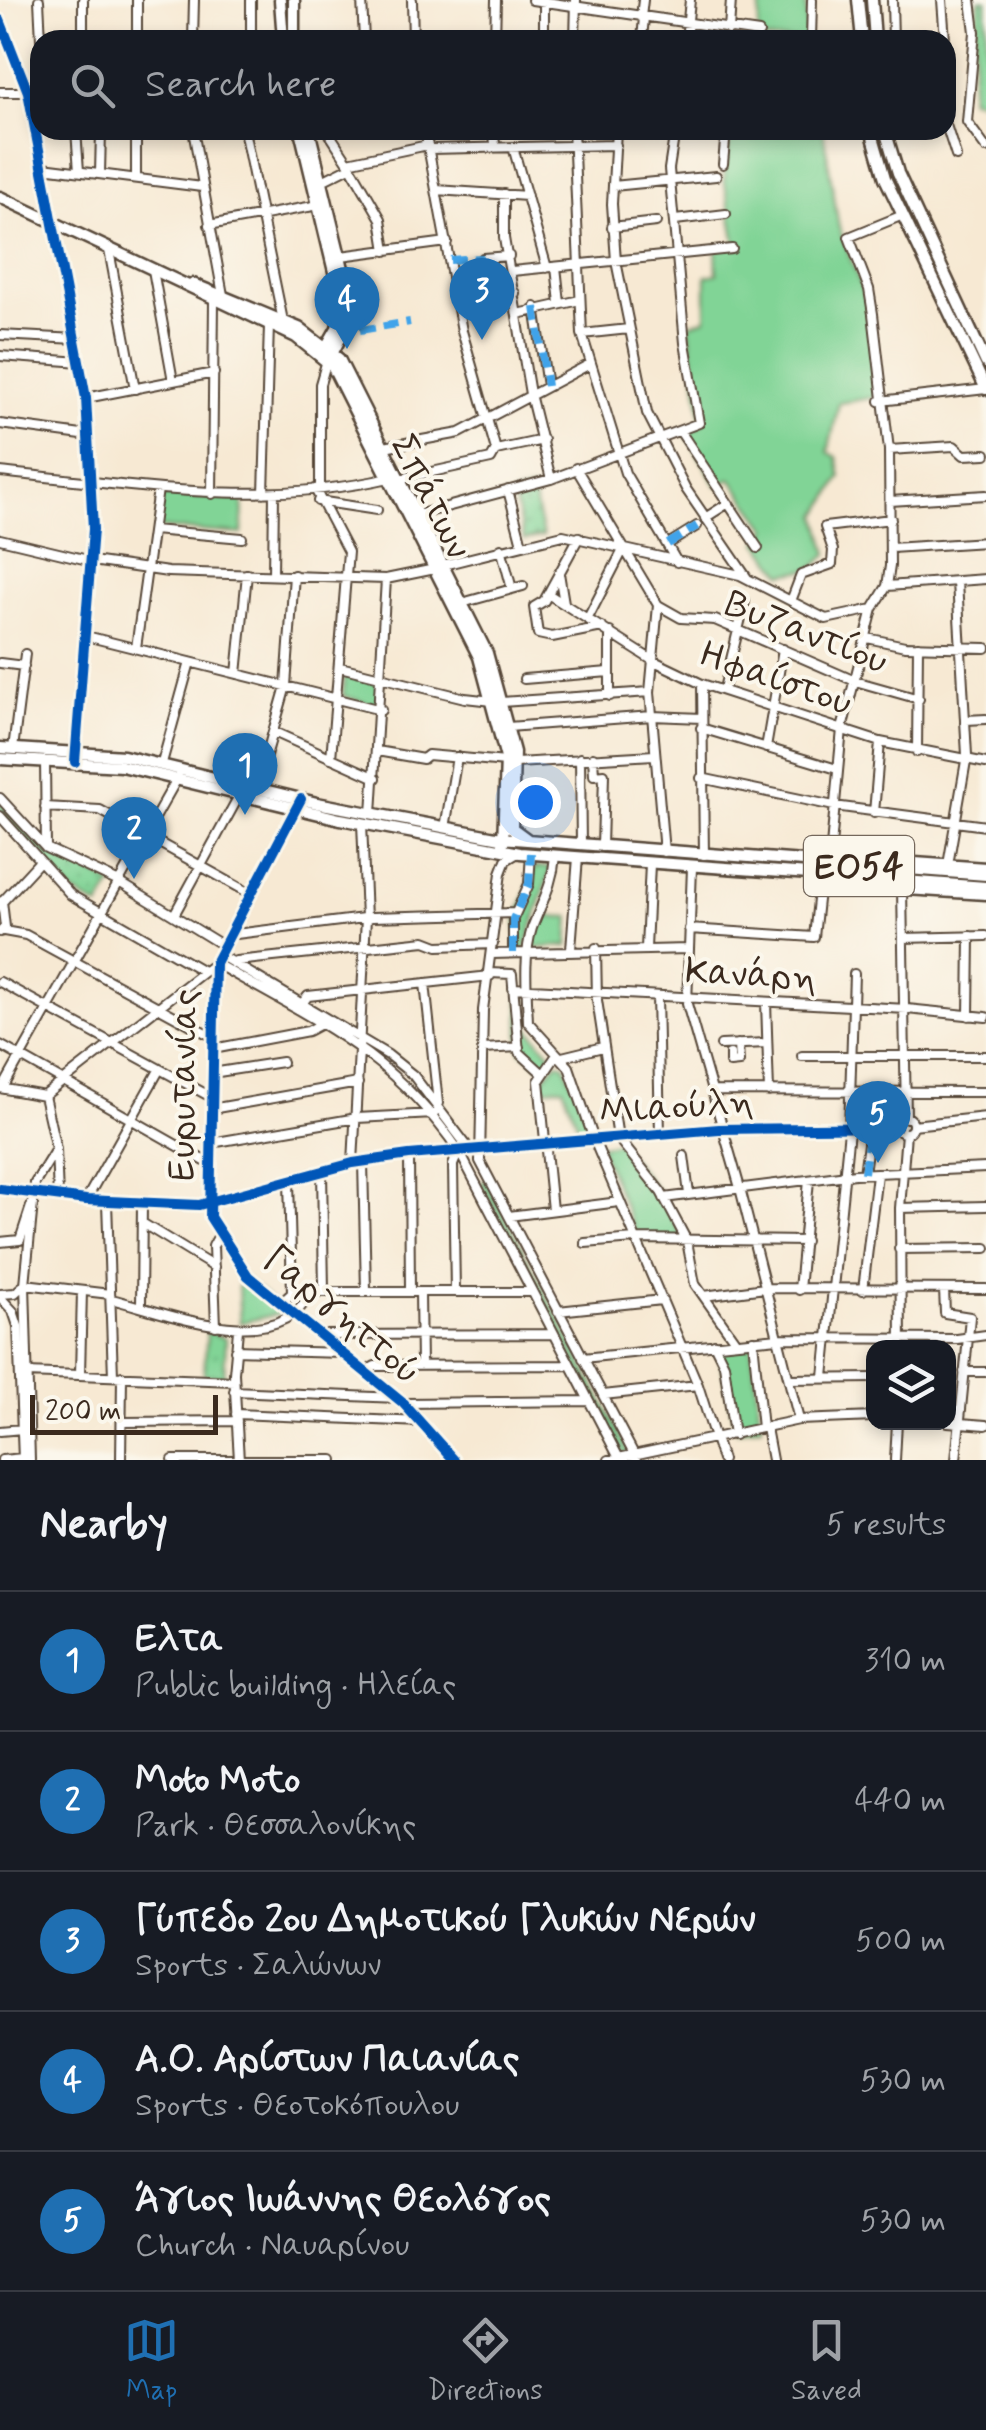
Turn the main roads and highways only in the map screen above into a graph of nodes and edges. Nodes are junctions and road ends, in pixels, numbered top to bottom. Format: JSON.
{"nodes":[{"id":1,"x":280,"y":0,"type":"edge"},
{"id":2,"x":294,"y":0,"type":"edge"},
{"id":3,"x":858,"y":0,"type":"edge"},
{"id":4,"x":872,"y":0,"type":"edge"},
{"id":5,"x":282,"y":30,"type":"edge"},
{"id":6,"x":294,"y":30,"type":"edge"},
{"id":7,"x":861,"y":30,"type":"edge"},
{"id":8,"x":874,"y":30,"type":"edge"},
{"id":9,"x":302,"y":140,"type":"edge"},
{"id":10,"x":312,"y":140,"type":"edge"},
{"id":11,"x":873,"y":140,"type":"edge"},
{"id":12,"x":888,"y":140,"type":"edge"},
{"id":13,"x":0,"y":197,"type":"edge"},
{"id":14,"x":218,"y":298,"type":"junction"},
{"id":15,"x":982,"y":343,"type":"edge"},
{"id":16,"x":327,"y":353,"type":"junction"},
{"id":17,"x":986,"y":363,"type":"edge"},
{"id":18,"x":986,"y":389,"type":"edge"},
{"id":19,"x":394,"y":478,"type":"junction"},
{"id":20,"x":497,"y":702,"type":"junction"},
{"id":21,"x":0,"y":748,"type":"edge"},
{"id":22,"x":76,"y":757,"type":"junction"},
{"id":23,"x":0,"y":758,"type":"edge"},
{"id":24,"x":511,"y":763,"type":"junction"},
{"id":25,"x":299,"y":804,"type":"junction"},
{"id":26,"x":501,"y":838,"type":"junction"},
{"id":27,"x":538,"y":842,"type":"junction"},
{"id":28,"x":521,"y":852,"type":"junction"},
{"id":29,"x":733,"y":857,"type":"junction"},
{"id":30,"x":745,"y":872,"type":"junction"},
{"id":31,"x":986,"y":872,"type":"edge"},
{"id":32,"x":986,"y":891,"type":"edge"}],
"edges":[{"from":1,"to":5,"type":"main road"},
{"from":2,"to":6,"type":"main road"},
{"from":3,"to":7,"type":"main road"},
{"from":4,"to":8,"type":"main road"},
{"from":9,"to":16,"type":"main road"},
{"from":10,"to":16,"type":"main road"},
{"from":11,"to":18,"type":"main road"},
{"from":12,"to":15,"type":"main road"},
{"from":13,"to":14,"type":"main road"},
{"from":14,"to":16,"type":"main road"},
{"from":14,"to":16,"type":"main road"},
{"from":15,"to":17,"type":"main road"},
{"from":16,"to":19,"type":"main road","name":"Σπάτων"},
{"from":16,"to":19,"type":"main road","name":"Σπάτων"},
{"from":19,"to":20,"type":"main road","name":"Σπάτων"},
{"from":20,"to":24,"type":"main road","name":"Σπάτων"},
{"from":20,"to":24,"type":"main road","name":"Σπάτων"},
{"from":21,"to":22,"type":"main road","number":"ΕΟ54"},
{"from":22,"to":23,"type":"main road","number":"ΕΟ54"},
{"from":22,"to":25,"type":"main road","number":"ΕΟ54"},
{"from":22,"to":25,"type":"main road","number":"ΕΟ54"},
{"from":24,"to":26,"type":"main road","name":"Σπάτων"},
{"from":24,"to":27,"type":"main road","name":"Σπάτων"},
{"from":25,"to":26,"type":"main road","number":"ΕΟ54"},
{"from":25,"to":28,"type":"main road","number":"ΕΟ54"},
{"from":26,"to":27,"type":"main road","number":"ΕΟ54"},
{"from":26,"to":28,"type":"main road"},
{"from":27,"to":29,"type":"main road","number":"ΕΟ54"},
{"from":28,"to":30,"type":"main road","number":"ΕΟ54"},
{"from":29,"to":31,"type":"main road","number":"ΕΟ54"},
{"from":29,"to":31,"type":"main road","number":"ΕΟ54"},
{"from":30,"to":32,"type":"main road","number":"ΕΟ54"},
{"from":30,"to":32,"type":"main road","number":"ΕΟ54"}]}
